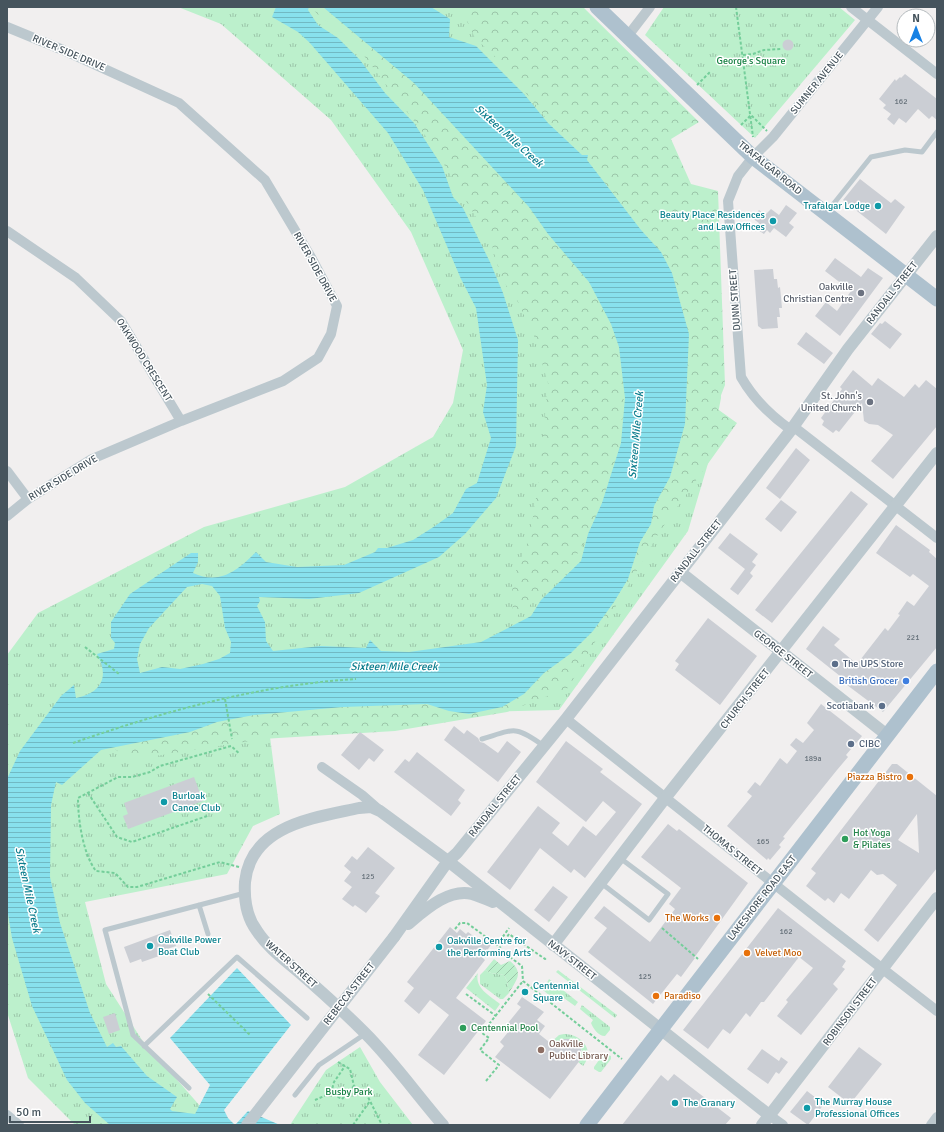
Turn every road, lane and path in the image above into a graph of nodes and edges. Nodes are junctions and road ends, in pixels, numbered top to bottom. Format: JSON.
{"nodes":[{"id":1,"x":597,"y":7,"type":"edge"},
{"id":2,"x":650,"y":7,"type":"edge"},
{"id":3,"x":736,"y":7,"type":"edge"},
{"id":4,"x":851,"y":7,"type":"edge"},
{"id":5,"x":878,"y":7,"type":"edge"},
{"id":6,"x":868,"y":20,"type":"junction"},
{"id":7,"x":7,"y":27,"type":"edge"},
{"id":8,"x":627,"y":37,"type":"junction"},
{"id":9,"x":781,"y":49,"type":"dead end"},
{"id":10,"x":743,"y":55,"type":"junction"},
{"id":11,"x":710,"y":72,"type":"dead end"},
{"id":12,"x":937,"y":74,"type":"edge"},
{"id":13,"x":698,"y":85,"type":"dead end"},
{"id":14,"x":751,"y":115,"type":"junction"},
{"id":15,"x":741,"y":126,"type":"dead end"},
{"id":16,"x":937,"y":132,"type":"edge"},
{"id":17,"x":753,"y":137,"type":"dead end"},
{"id":18,"x":773,"y":137,"type":"junction"},
{"id":19,"x":753,"y":157,"type":"junction"},
{"id":20,"x":826,"y":213,"type":"junction"},
{"id":21,"x":7,"y":231,"type":"edge"},
{"id":22,"x":937,"y":236,"type":"edge"},
{"id":23,"x":907,"y":274,"type":"junction"},
{"id":24,"x":937,"y":298,"type":"edge"},
{"id":25,"x":181,"y":421,"type":"junction"},
{"id":26,"x":793,"y":428,"type":"junction"},
{"id":27,"x":937,"y":452,"type":"edge"},
{"id":28,"x":7,"y":471,"type":"edge"},
{"id":29,"x":28,"y":499,"type":"junction"},
{"id":30,"x":896,"y":506,"type":"junction"},
{"id":31,"x":7,"y":516,"type":"edge"},
{"id":32,"x":937,"y":538,"type":"edge"},
{"id":33,"x":680,"y":572,"type":"junction"},
{"id":34,"x":85,"y":647,"type":"dead end"},
{"id":35,"x":781,"y":652,"type":"junction"},
{"id":36,"x":937,"y":671,"type":"edge"},
{"id":37,"x":119,"y":674,"type":"dead end"},
{"id":38,"x":356,"y":679,"type":"dead end"},
{"id":39,"x":225,"y":699,"type":"junction"},
{"id":40,"x":566,"y":719,"type":"junction"},
{"id":41,"x":887,"y":735,"type":"junction"},
{"id":42,"x":232,"y":739,"type":"dead end"},
{"id":43,"x":482,"y":739,"type":"dead end"},
{"id":44,"x":73,"y":743,"type":"dead end"},
{"id":45,"x":544,"y":746,"type":"junction"},
{"id":46,"x":240,"y":754,"type":"dead end"},
{"id":47,"x":322,"y":767,"type":"dead end"},
{"id":48,"x":88,"y":793,"type":"junction"},
{"id":49,"x":666,"y":797,"type":"junction"},
{"id":50,"x":380,"y":811,"type":"junction"},
{"id":51,"x":206,"y":816,"type":"dead end"},
{"id":52,"x":620,"y":858,"type":"junction"},
{"id":53,"x":448,"y":861,"type":"junction"},
{"id":54,"x":246,"y":869,"type":"junction"},
{"id":55,"x":600,"y":883,"type":"junction"},
{"id":56,"x":773,"y":883,"type":"junction"},
{"id":57,"x":245,"y":893,"type":"junction"},
{"id":58,"x":937,"y":898,"type":"edge"},
{"id":59,"x":199,"y":905,"type":"junction"},
{"id":60,"x":503,"y":906,"type":"junction"},
{"id":61,"x":509,"y":928,"type":"dead end"},
{"id":62,"x":662,"y":928,"type":"dead end"},
{"id":63,"x":455,"y":929,"type":"dead end"},
{"id":64,"x":208,"y":934,"type":"dead end"},
{"id":65,"x":394,"y":937,"type":"junction"},
{"id":66,"x":497,"y":945,"type":"junction"},
{"id":67,"x":553,"y":945,"type":"junction"},
{"id":68,"x":499,"y":949,"type":"junction"},
{"id":69,"x":546,"y":958,"type":"dead end"},
{"id":70,"x":698,"y":959,"type":"dead end"},
{"id":71,"x":883,"y":968,"type":"junction"},
{"id":72,"x":523,"y":981,"type":"junction"},
{"id":73,"x":208,"y":994,"type":"dead end"},
{"id":74,"x":466,"y":994,"type":"dead end"},
{"id":75,"x":937,"y":1011,"type":"edge"},
{"id":76,"x":496,"y":1016,"type":"junction"},
{"id":77,"x":307,"y":1018,"type":"dead end"},
{"id":78,"x":661,"y":1030,"type":"junction"},
{"id":79,"x":366,"y":1033,"type":"junction"},
{"id":80,"x":250,"y":1035,"type":"dead end"},
{"id":81,"x":144,"y":1046,"type":"junction"},
{"id":82,"x":330,"y":1057,"type":"junction"},
{"id":83,"x":345,"y":1066,"type":"junction"},
{"id":84,"x":633,"y":1067,"type":"junction"},
{"id":85,"x":486,"y":1081,"type":"dead end"},
{"id":86,"x":354,"y":1086,"type":"junction"},
{"id":87,"x":189,"y":1088,"type":"dead end"},
{"id":88,"x":331,"y":1093,"type":"junction"},
{"id":89,"x":295,"y":1095,"type":"dead end"},
{"id":90,"x":315,"y":1100,"type":"dead end"},
{"id":91,"x":370,"y":1101,"type":"junction"},
{"id":92,"x":7,"y":1114,"type":"edge"},
{"id":93,"x":770,"y":1115,"type":"junction"},
{"id":94,"x":937,"y":1117,"type":"edge"},
{"id":95,"x":19,"y":1125,"type":"edge"},
{"id":96,"x":247,"y":1125,"type":"edge"},
{"id":97,"x":353,"y":1125,"type":"edge"},
{"id":98,"x":382,"y":1125,"type":"edge"},
{"id":99,"x":443,"y":1125,"type":"edge"},
{"id":100,"x":587,"y":1125,"type":"edge"},
{"id":101,"x":762,"y":1125,"type":"edge"},
{"id":102,"x":783,"y":1125,"type":"edge"},
{"id":103,"x":930,"y":1125,"type":"edge"}],
"edges":[{"from":1,"to":8,"type":"main road","name":"TRAFALGAR ROAD"},
{"from":2,"to":8,"type":"street"},
{"from":3,"to":10,"type":"path"},
{"from":4,"to":6,"type":"street"},
{"from":5,"to":6,"type":"street","name":"SUMNER AVENUE"},
{"from":6,"to":12,"type":"street"},
{"from":6,"to":18,"type":"street","name":"SUMNER AVENUE"},
{"from":7,"to":25,"type":"street","name":"RIVER SIDE DRIVE"},
{"from":8,"to":19,"type":"main road","name":"TRAFALGAR ROAD"},
{"from":9,"to":10,"type":"path"},
{"from":10,"to":14,"type":"path"},
{"from":11,"to":13,"type":"path"},
{"from":14,"to":15,"type":"path"},
{"from":14,"to":17,"type":"path"},
{"from":14,"to":18,"type":"path"},
{"from":16,"to":20,"type":"lane"},
{"from":18,"to":19,"type":"street","name":"SUMNER AVENUE"},
{"from":19,"to":20,"type":"main road","name":"TRAFALGAR ROAD"},
{"from":19,"to":26,"type":"street","name":"DUNN STREET"},
{"from":20,"to":23,"type":"main road","name":"TRAFALGAR ROAD"},
{"from":21,"to":25,"type":"street","name":"OAKWOOD CRESCENT"},
{"from":22,"to":23,"type":"street","name":"RANDALL STREET"},
{"from":23,"to":24,"type":"main road","name":"TRAFALGAR ROAD"},
{"from":23,"to":26,"type":"street","name":"RANDALL STREET"},
{"from":25,"to":29,"type":"street","name":"RIVER SIDE DRIVE"},
{"from":26,"to":30,"type":"street","name":"DUNN STREET"},
{"from":26,"to":33,"type":"street","name":"RANDALL STREET"},
{"from":27,"to":30,"type":"street","name":"CHURCH STREET"},
{"from":28,"to":29,"type":"street"},
{"from":29,"to":31,"type":"street","name":"RIVER SIDE DRIVE"},
{"from":30,"to":32,"type":"street","name":"DUNN STREET"},
{"from":30,"to":35,"type":"street","name":"CHURCH STREET"},
{"from":33,"to":35,"type":"street","name":"GEORGE STREET"},
{"from":33,"to":40,"type":"street","name":"RANDALL STREET"},
{"from":34,"to":37,"type":"path"},
{"from":35,"to":41,"type":"street","name":"GEORGE STREET"},
{"from":35,"to":49,"type":"street","name":"CHURCH STREET"},
{"from":36,"to":41,"type":"main road","name":"LAKESHORE ROAD EAST"},
{"from":38,"to":39,"type":"path"},
{"from":39,"to":42,"type":"path"},
{"from":39,"to":44,"type":"path"},
{"from":40,"to":45,"type":"street","name":"RANDALL STREET"},
{"from":40,"to":49,"type":"street","name":"THOMAS STREET"},
{"from":41,"to":56,"type":"main road","name":"LAKESHORE ROAD EAST"},
{"from":43,"to":45,"type":"lane"},
{"from":45,"to":53,"type":"street","name":"RANDALL STREET"},
{"from":46,"to":48,"type":"path"},
{"from":47,"to":50,"type":"street","name":"NAVY STREET"},
{"from":48,"to":51,"type":"path"},
{"from":48,"to":54,"type":"path"},
{"from":49,"to":52,"type":"street","name":"CHURCH STREET"},
{"from":49,"to":56,"type":"street","name":"THOMAS STREET"},
{"from":50,"to":53,"type":"street","name":"NAVY STREET"},
{"from":50,"to":54,"type":"street","name":"WATER STREET"},
{"from":52,"to":55,"type":"street","name":"CHURCH STREET"},
{"from":52,"to":55,"type":"lane"},
{"from":53,"to":60,"type":"street","name":"NAVY STREET"},
{"from":53,"to":65,"type":"street","name":"REBECCA STREET"},
{"from":54,"to":57,"type":"street","name":"WATER STREET"},
{"from":55,"to":67,"type":"street","name":"CHURCH STREET"},
{"from":56,"to":71,"type":"street","name":"THOMAS STREET"},
{"from":56,"to":78,"type":"main road","name":"LAKESHORE ROAD EAST"},
{"from":57,"to":59,"type":"lane"},
{"from":57,"to":79,"type":"street","name":"WATER STREET"},
{"from":58,"to":71,"type":"street","name":"ROBINSON STREET"},
{"from":59,"to":64,"type":"lane"},
{"from":59,"to":81,"type":"lane"},
{"from":60,"to":65,"type":"street"},
{"from":60,"to":67,"type":"street","name":"NAVY STREET"},
{"from":61,"to":66,"type":"path"},
{"from":62,"to":70,"type":"path"},
{"from":63,"to":66,"type":"path"},
{"from":65,"to":96,"type":"street","name":"REBECCA STREET","bridge":true},
{"from":66,"to":68,"type":"path"},
{"from":67,"to":78,"type":"street","name":"NAVY STREET"},
{"from":68,"to":69,"type":"path"},
{"from":68,"to":72,"type":"path"},
{"from":71,"to":75,"type":"street","name":"THOMAS STREET"},
{"from":71,"to":93,"type":"street","name":"ROBINSON STREET"},
{"from":72,"to":76,"type":"path"},
{"from":72,"to":84,"type":"path"},
{"from":73,"to":80,"type":"path"},
{"from":74,"to":76,"type":"path"},
{"from":76,"to":85,"type":"path"},
{"from":77,"to":81,"type":"lane"},
{"from":78,"to":84,"type":"main road","name":"LAKESHORE ROAD EAST"},
{"from":78,"to":93,"type":"street","name":"NAVY STREET"},
{"from":79,"to":82,"type":"lane"},
{"from":79,"to":99,"type":"street","name":"WATER STREET"},
{"from":81,"to":87,"type":"lane"},
{"from":82,"to":83,"type":"path"},
{"from":82,"to":89,"type":"lane"},
{"from":83,"to":86,"type":"path"},
{"from":83,"to":88,"type":"path"},
{"from":84,"to":100,"type":"main road","name":"LAKESHORE ROAD EAST"},
{"from":86,"to":88,"type":"path"},
{"from":86,"to":91,"type":"path"},
{"from":88,"to":90,"type":"path"},
{"from":91,"to":97,"type":"path"},
{"from":91,"to":98,"type":"path"},
{"from":92,"to":95,"type":"street"},
{"from":93,"to":101,"type":"street","name":"ROBINSON STREET"},
{"from":93,"to":102,"type":"street","name":"NAVY STREET"},
{"from":94,"to":103,"type":"street"}]}
